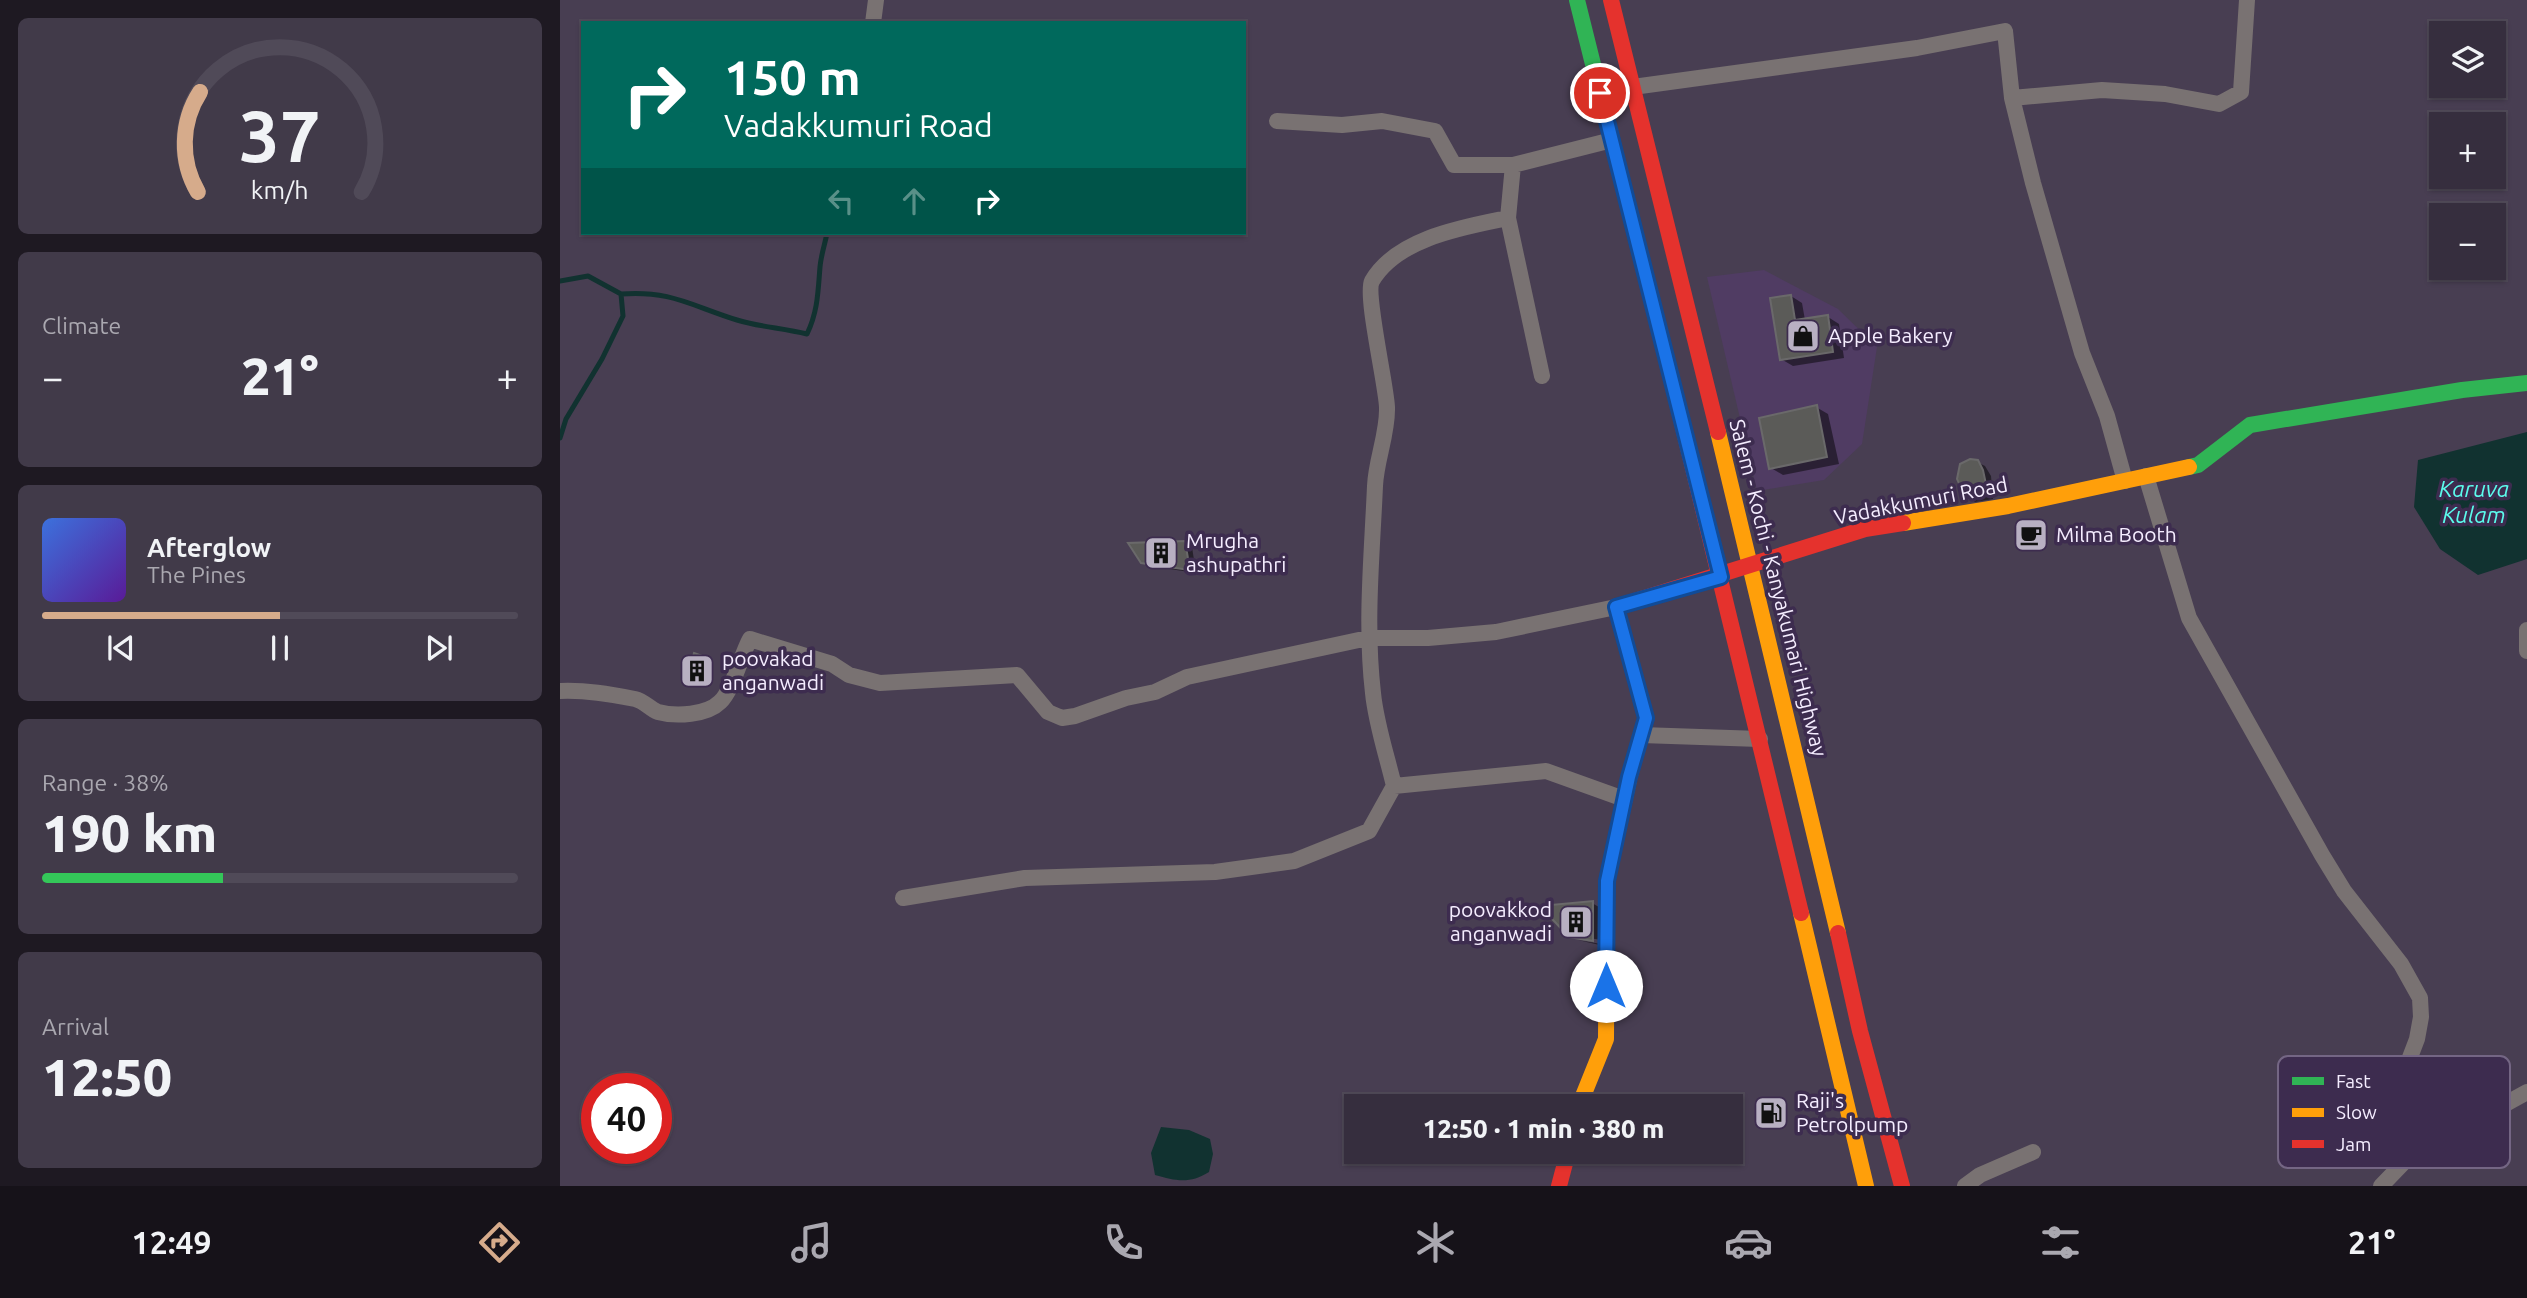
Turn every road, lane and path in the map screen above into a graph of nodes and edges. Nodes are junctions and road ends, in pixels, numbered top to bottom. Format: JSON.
{"nodes":[{"id":1,"x":876,"y":0,"type":"edge"},
{"id":2,"x":1577,"y":0,"type":"edge"},
{"id":3,"x":1611,"y":0,"type":"edge"},
{"id":4,"x":2247,"y":0,"type":"edge"},
{"id":5,"x":873,"y":21,"type":"edge"},
{"id":6,"x":1633,"y":87,"type":"junction"},
{"id":7,"x":2012,"y":97,"type":"junction"},
{"id":8,"x":1277,"y":121,"type":"dead end"},
{"id":9,"x":1612,"y":140,"type":"junction"},
{"id":10,"x":1513,"y":165,"type":"junction"},
{"id":11,"x":1508,"y":218,"type":"junction"},
{"id":12,"x":1542,"y":376,"type":"dead end"},
{"id":13,"x":2527,"y":383,"type":"edge"},
{"id":14,"x":2146,"y":476,"type":"junction"},
{"id":15,"x":2125,"y":481,"type":"junction"},
{"id":16,"x":1752,"y":566,"type":"junction"},
{"id":17,"x":1721,"y":577,"type":"junction"},
{"id":18,"x":1616,"y":607,"type":"junction"},
{"id":19,"x":2527,"y":630,"type":"edge"},
{"id":20,"x":1368,"y":638,"type":"junction"},
{"id":21,"x":2527,"y":651,"type":"edge"},
{"id":22,"x":560,"y":691,"type":"edge"},
{"id":23,"x":1641,"y":735,"type":"junction"},
{"id":24,"x":1760,"y":739,"type":"junction"},
{"id":25,"x":1394,"y":786,"type":"junction"},
{"id":26,"x":1624,"y":799,"type":"junction"},
{"id":27,"x":902,"y":898,"type":"dead end"},
{"id":28,"x":2411,"y":1056,"type":"edge"},
{"id":29,"x":2527,"y":1092,"type":"edge"},
{"id":30,"x":1584,"y":1094,"type":"edge"},
{"id":31,"x":2510,"y":1101,"type":"edge"},
{"id":32,"x":2032,"y":1152,"type":"dead end"},
{"id":33,"x":1565,"y":1164,"type":"edge"},
{"id":34,"x":2398,"y":1168,"type":"edge"},
{"id":35,"x":1559,"y":1186,"type":"edge"},
{"id":36,"x":1866,"y":1186,"type":"edge"},
{"id":37,"x":1902,"y":1186,"type":"edge"},
{"id":38,"x":1965,"y":1186,"type":"edge"},
{"id":39,"x":2381,"y":1186,"type":"edge"}],
"edges":[{"from":1,"to":5,"type":"street"},
{"from":2,"to":9,"type":"main road"},
{"from":3,"to":6,"type":"main road","name":"Salem - Kochi - Kanyakumari Highway"},
{"from":4,"to":7,"type":"street"},
{"from":6,"to":7,"type":"street"},
{"from":6,"to":16,"type":"main road","name":"Salem - Kochi - Kanyakumari Highway"},
{"from":7,"to":15,"type":"street"},
{"from":8,"to":10,"type":"street"},
{"from":9,"to":10,"type":"street"},
{"from":9,"to":17,"type":"main road"},
{"from":10,"to":11,"type":"street"},
{"from":11,"to":12,"type":"street"},
{"from":11,"to":20,"type":"street"},
{"from":13,"to":14,"type":"main road","name":"Vadakkumuri Road"},
{"from":14,"to":15,"type":"main road","name":"Vadakkumuri Road"},
{"from":14,"to":28,"type":"street"},
{"from":15,"to":16,"type":"main road","name":"Vadakkumuri Road"},
{"from":16,"to":17,"type":"main road","name":"Vadakkumuri Road"},
{"from":16,"to":37,"type":"main road","name":"Salem - Kochi - Kanyakumari Highway"},
{"from":17,"to":18,"type":"main road","name":"Vadakkumuri Road"},
{"from":17,"to":24,"type":"main road"},
{"from":18,"to":20,"type":"street"},
{"from":18,"to":23,"type":"main road"},
{"from":19,"to":21,"type":"street"},
{"from":20,"to":22,"type":"street"},
{"from":20,"to":25,"type":"street"},
{"from":23,"to":24,"type":"street"},
{"from":23,"to":26,"type":"main road"},
{"from":24,"to":36,"type":"main road"},
{"from":25,"to":26,"type":"street"},
{"from":25,"to":27,"type":"street"},
{"from":26,"to":30,"type":"main road"},
{"from":29,"to":31,"type":"street"},
{"from":32,"to":38,"type":"street"},
{"from":33,"to":35,"type":"main road"},
{"from":34,"to":39,"type":"street"}]}
